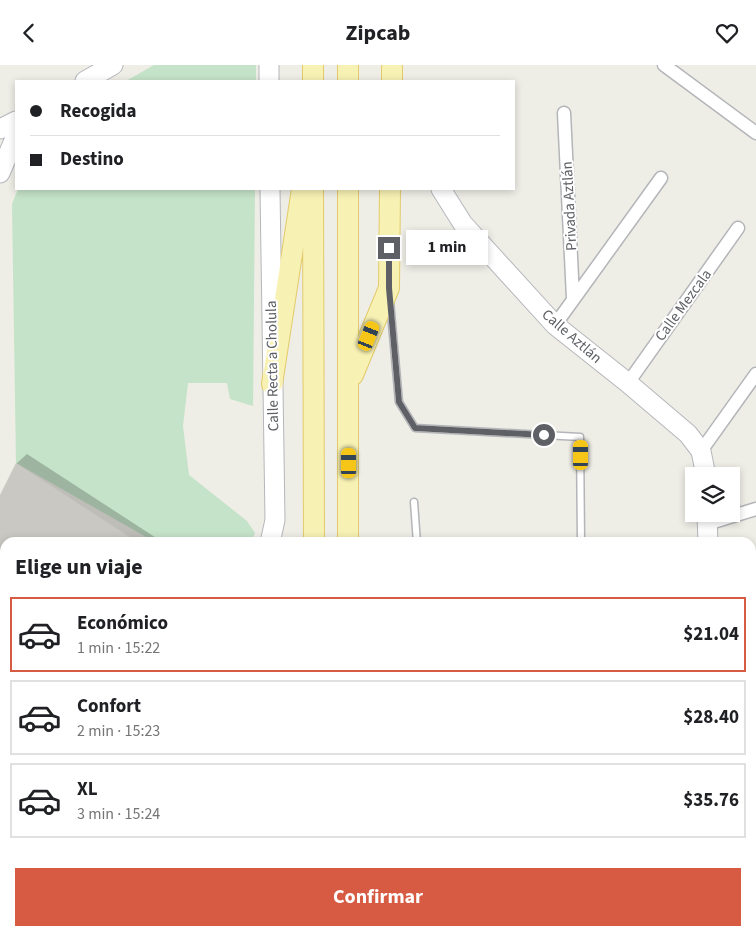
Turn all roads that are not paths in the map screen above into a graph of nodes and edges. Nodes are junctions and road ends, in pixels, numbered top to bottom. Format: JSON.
{"nodes":[{"id":1,"x":112,"y":65,"type":"edge"},
{"id":2,"x":269,"y":65,"type":"edge"},
{"id":3,"x":312,"y":65,"type":"edge"},
{"id":4,"x":348,"y":65,"type":"edge"},
{"id":5,"x":664,"y":65,"type":"edge"},
{"id":6,"x":87,"y":80,"type":"edge"},
{"id":7,"x":269,"y":80,"type":"edge"},
{"id":8,"x":313,"y":80,"type":"edge"},
{"id":9,"x":348,"y":80,"type":"edge"},
{"id":10,"x":564,"y":113,"type":"dead end"},
{"id":11,"x":15,"y":122,"type":"edge"},
{"id":12,"x":0,"y":129,"type":"edge"},
{"id":13,"x":756,"y":133,"type":"edge"},
{"id":14,"x":15,"y":137,"type":"edge"},
{"id":15,"x":0,"y":173,"type":"edge"},
{"id":16,"x":661,"y":177,"type":"dead end"},
{"id":17,"x":270,"y":190,"type":"edge"},
{"id":18,"x":302,"y":190,"type":"edge"},
{"id":19,"x":313,"y":190,"type":"edge"},
{"id":20,"x":348,"y":190,"type":"edge"},
{"id":21,"x":390,"y":190,"type":"edge"},
{"id":22,"x":442,"y":190,"type":"edge"},
{"id":23,"x":738,"y":228,"type":"dead end"},
{"id":24,"x":389,"y":288,"type":"junction"},
{"id":25,"x":573,"y":298,"type":"junction"},
{"id":26,"x":555,"y":325,"type":"junction"},
{"id":27,"x":756,"y":374,"type":"edge"},
{"id":28,"x":628,"y":383,"type":"junction"},
{"id":29,"x":272,"y":384,"type":"junction"},
{"id":30,"x":350,"y":384,"type":"junction"},
{"id":31,"x":701,"y":451,"type":"junction"},
{"id":32,"x":704,"y":467,"type":"edge"},
{"id":33,"x":414,"y":502,"type":"dead end"},
{"id":34,"x":756,"y":509,"type":"edge"},
{"id":35,"x":707,"y":527,"type":"edge"},
{"id":36,"x":271,"y":537,"type":"edge"},
{"id":37,"x":314,"y":537,"type":"edge"},
{"id":38,"x":348,"y":537,"type":"edge"},
{"id":39,"x":417,"y":537,"type":"edge"},
{"id":40,"x":581,"y":537,"type":"edge"}],
"edges":[{"from":1,"to":6,"type":"main road"},
{"from":2,"to":7,"type":"main road"},
{"from":3,"to":8,"type":"main road"},
{"from":4,"to":9,"type":"main road"},
{"from":5,"to":13,"type":"street"},
{"from":10,"to":25,"type":"street","name":"Privada Aztlán"},
{"from":11,"to":12,"type":"main road"},
{"from":14,"to":15,"type":"main road"},
{"from":16,"to":25,"type":"street"},
{"from":17,"to":29,"type":"main road","name":"Calle Recta a Cholula"},
{"from":18,"to":29,"type":"main road"},
{"from":19,"to":37,"type":"main road"},
{"from":20,"to":30,"type":"main road"},
{"from":21,"to":24,"type":"main road"},
{"from":22,"to":26,"type":"main road","name":"Calle Aztlán"},
{"from":23,"to":28,"type":"street","name":"Calle Mezcala"},
{"from":24,"to":30,"type":"main road"},
{"from":24,"to":40,"type":"lane"},
{"from":25,"to":26,"type":"street"},
{"from":26,"to":28,"type":"main road","name":"Calle Aztlán"},
{"from":27,"to":31,"type":"street"},
{"from":28,"to":31,"type":"main road","name":"Calle Aztlán"},
{"from":29,"to":36,"type":"main road","name":"Calle Recta a Cholula"},
{"from":30,"to":38,"type":"main road"},
{"from":31,"to":32,"type":"main road","name":"Calle Aztlán"},
{"from":33,"to":39,"type":"lane"},
{"from":34,"to":35,"type":"street"}]}
